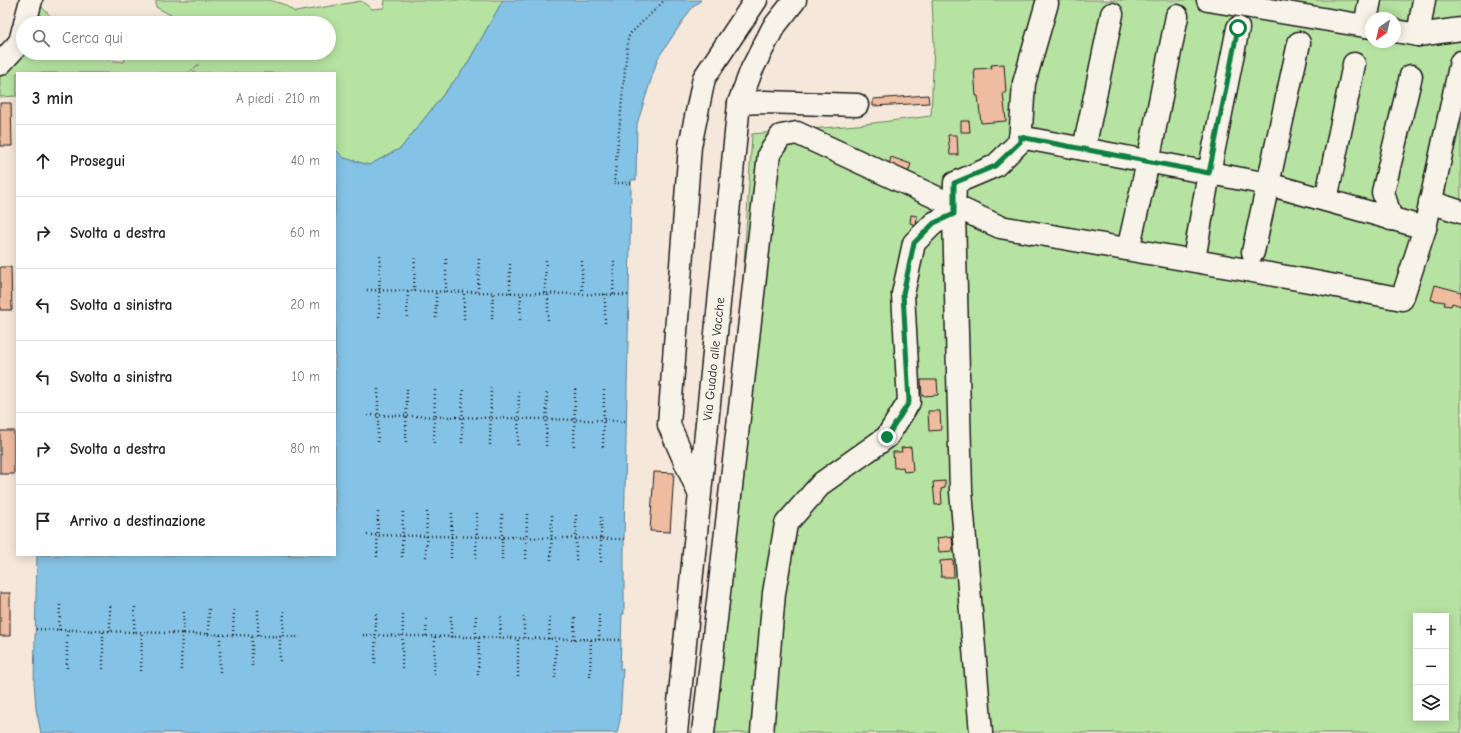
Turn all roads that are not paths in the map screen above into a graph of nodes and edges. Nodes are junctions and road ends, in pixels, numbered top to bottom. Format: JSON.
{"nodes":[{"id":1,"x":31,"y":0,"type":"edge"},
{"id":2,"x":756,"y":0,"type":"edge"},
{"id":3,"x":795,"y":0,"type":"edge"},
{"id":4,"x":1208,"y":0,"type":"edge"},
{"id":5,"x":1370,"y":0,"type":"edge"},
{"id":6,"x":1424,"y":0,"type":"edge"},
{"id":7,"x":1047,"y":3,"type":"dead end"},
{"id":8,"x":1245,"y":3,"type":"edge"},
{"id":9,"x":1303,"y":8,"type":"edge"},
{"id":10,"x":1369,"y":12,"type":"edge"},
{"id":11,"x":1112,"y":14,"type":"dead end"},
{"id":12,"x":27,"y":16,"type":"edge"},
{"id":13,"x":1177,"y":16,"type":"dead end"},
{"id":14,"x":1365,"y":26,"type":"edge"},
{"id":15,"x":1238,"y":28,"type":"dead end"},
{"id":16,"x":1461,"y":29,"type":"edge"},
{"id":17,"x":1401,"y":32,"type":"edge"},
{"id":18,"x":1418,"y":35,"type":"junction"},
{"id":19,"x":1299,"y":43,"type":"dead end"},
{"id":20,"x":16,"y":46,"type":"edge"},
{"id":21,"x":1461,"y":62,"type":"edge"},
{"id":22,"x":0,"y":64,"type":"edge"},
{"id":23,"x":1354,"y":64,"type":"dead end"},
{"id":24,"x":1410,"y":76,"type":"dead end"},
{"id":25,"x":738,"y":103,"type":"junction"},
{"id":26,"x":857,"y":105,"type":"dead end"},
{"id":27,"x":1020,"y":137,"type":"junction"},
{"id":28,"x":1084,"y":149,"type":"junction"},
{"id":29,"x":1148,"y":162,"type":"junction"},
{"id":30,"x":1209,"y":173,"type":"junction"},
{"id":31,"x":1268,"y":184,"type":"junction"},
{"id":32,"x":1326,"y":200,"type":"junction"},
{"id":33,"x":1430,"y":202,"type":"junction"},
{"id":34,"x":954,"y":210,"type":"junction"},
{"id":35,"x":1461,"y":212,"type":"edge"},
{"id":36,"x":1391,"y":219,"type":"junction"},
{"id":37,"x":1424,"y":228,"type":"junction"},
{"id":38,"x":1130,"y":241,"type":"dead end"},
{"id":39,"x":1253,"y":252,"type":"dead end"},
{"id":40,"x":1195,"y":254,"type":"dead end"},
{"id":41,"x":699,"y":494,"type":"junction"},
{"id":42,"x":676,"y":733,"type":"edge"},
{"id":43,"x":703,"y":733,"type":"edge"},
{"id":44,"x":762,"y":733,"type":"edge"},
{"id":45,"x":981,"y":733,"type":"edge"}],
"edges":[{"from":1,"to":12,"type":"lane"},
{"from":2,"to":41,"type":"lane"},
{"from":3,"to":25,"type":"lane","name":"Via Guado alle Vacche"},
{"from":4,"to":8,"type":"lane"},
{"from":5,"to":10,"type":"lane"},
{"from":6,"to":18,"type":"lane"},
{"from":7,"to":27,"type":"lane"},
{"from":8,"to":9,"type":"lane"},
{"from":9,"to":14,"type":"lane"},
{"from":11,"to":28,"type":"lane"},
{"from":13,"to":29,"type":"lane"},
{"from":15,"to":30,"type":"lane"},
{"from":16,"to":18,"type":"lane"},
{"from":17,"to":18,"type":"lane"},
{"from":19,"to":31,"type":"lane"},
{"from":20,"to":22,"type":"lane"},
{"from":21,"to":33,"type":"lane"},
{"from":23,"to":32,"type":"lane"},
{"from":24,"to":36,"type":"lane"},
{"from":25,"to":26,"type":"lane"},
{"from":25,"to":41,"type":"lane","name":"Via Guado alle Vacche"},
{"from":27,"to":28,"type":"lane"},
{"from":27,"to":34,"type":"lane"},
{"from":28,"to":29,"type":"lane"},
{"from":29,"to":30,"type":"lane"},
{"from":29,"to":38,"type":"lane"},
{"from":30,"to":31,"type":"lane"},
{"from":30,"to":40,"type":"lane"},
{"from":31,"to":32,"type":"lane"},
{"from":31,"to":39,"type":"lane"},
{"from":32,"to":36,"type":"lane"},
{"from":33,"to":35,"type":"lane"},
{"from":33,"to":37,"type":"lane"},
{"from":34,"to":37,"type":"lane"},
{"from":34,"to":43,"type":"lane"},
{"from":34,"to":44,"type":"lane"},
{"from":34,"to":45,"type":"lane"},
{"from":36,"to":37,"type":"lane"},
{"from":41,"to":42,"type":"lane","name":"Via Guado alle Vacche"}]}
